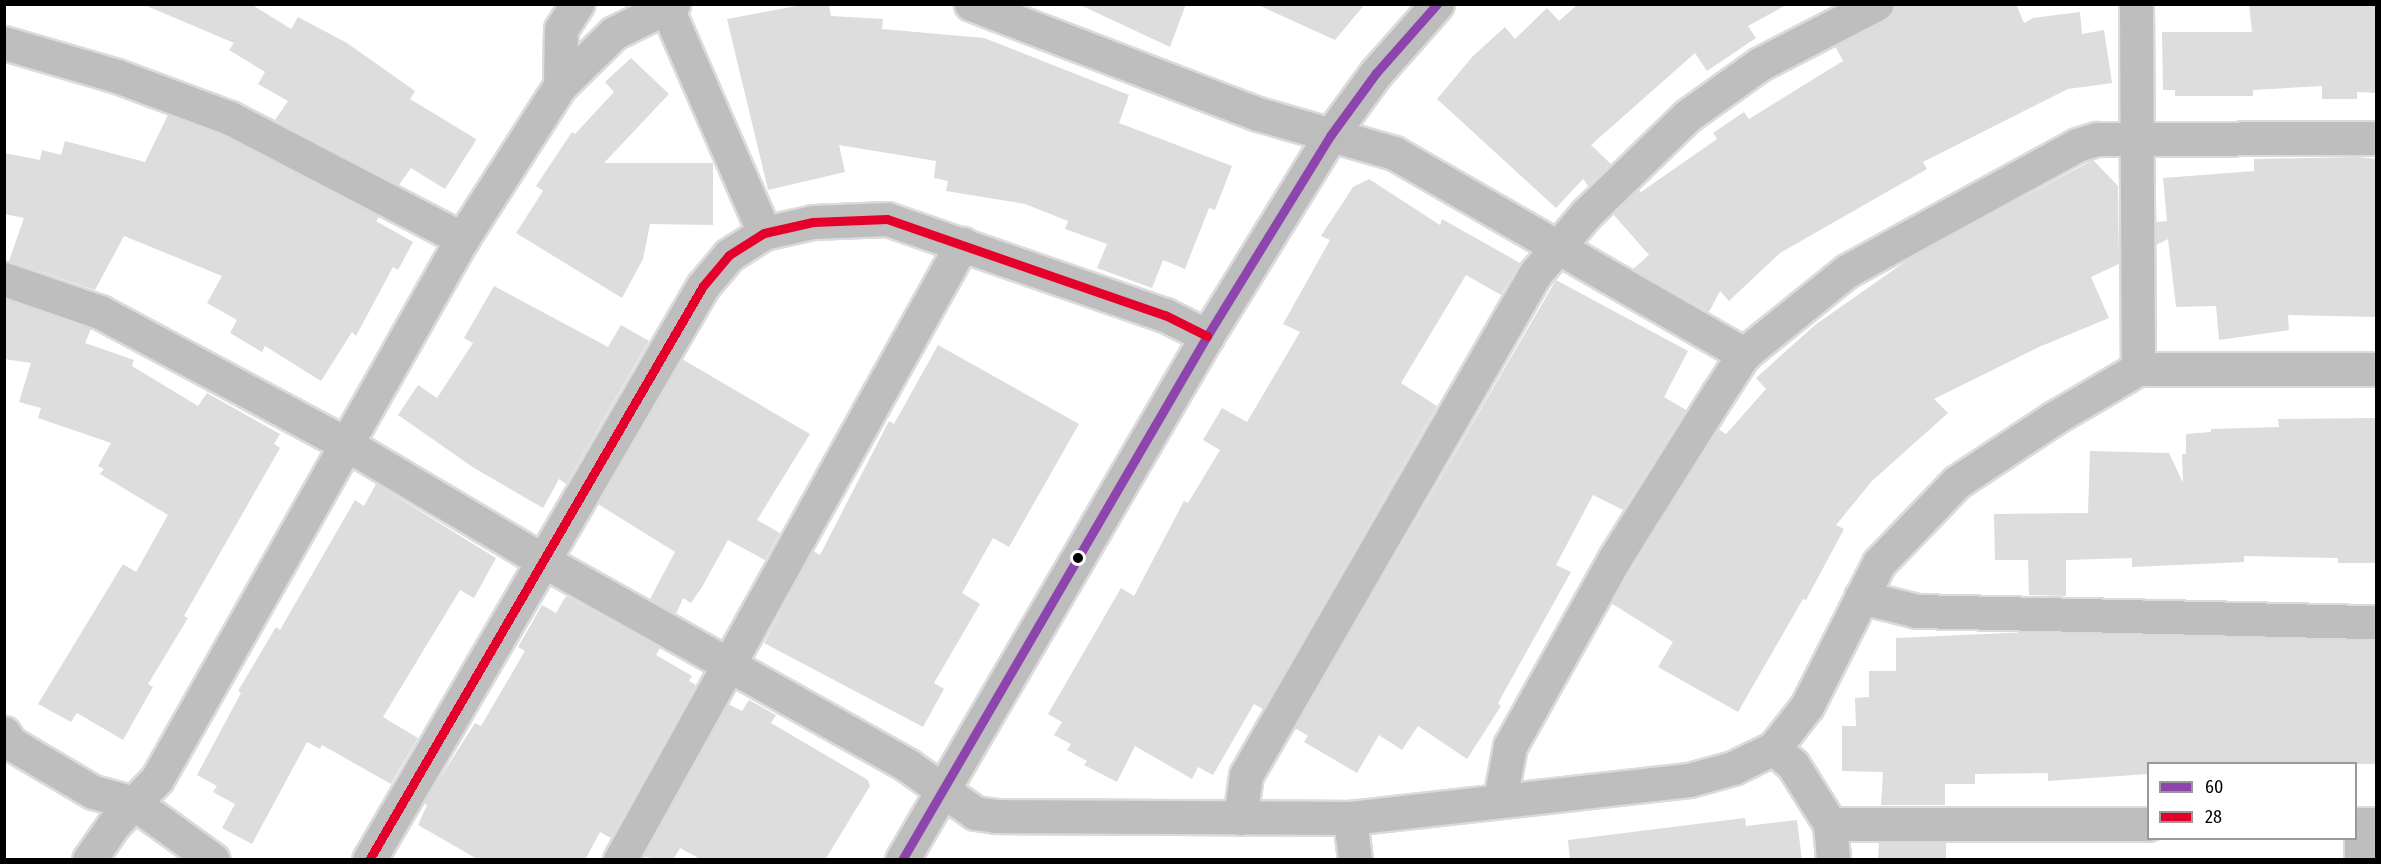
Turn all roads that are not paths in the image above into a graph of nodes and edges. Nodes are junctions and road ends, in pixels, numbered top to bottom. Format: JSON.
{"nodes":[{"id":1,"x":577,"y":4,"type":"edge"},
{"id":2,"x":971,"y":4,"type":"edge"},
{"id":3,"x":1437,"y":4,"type":"edge"},
{"id":4,"x":1876,"y":4,"type":"edge"},
{"id":5,"x":2136,"y":4,"type":"edge"},
{"id":6,"x":669,"y":5,"type":"edge"},
{"id":7,"x":4,"y":43,"type":"edge"},
{"id":8,"x":560,"y":86,"type":"junction"},
{"id":9,"x":1330,"y":136,"type":"junction"},
{"id":10,"x":2134,"y":137,"type":"junction"},
{"id":11,"x":2376,"y":138,"type":"edge"},
{"id":12,"x":764,"y":233,"type":"junction"},
{"id":13,"x":462,"y":239,"type":"junction"},
{"id":14,"x":962,"y":244,"type":"junction"},
{"id":15,"x":1557,"y":249,"type":"junction"},
{"id":16,"x":4,"y":279,"type":"edge"},
{"id":17,"x":1207,"y":336,"type":"junction"},
{"id":18,"x":1744,"y":354,"type":"junction"},
{"id":19,"x":2138,"y":369,"type":"junction"},
{"id":20,"x":2376,"y":369,"type":"edge"},
{"id":21,"x":348,"y":445,"type":"junction"},
{"id":22,"x":543,"y":560,"type":"junction"},
{"id":23,"x":1861,"y":597,"type":"junction"},
{"id":24,"x":2376,"y":622,"type":"edge"},
{"id":25,"x":730,"y":666,"type":"junction"},
{"id":26,"x":4,"y":733,"type":"edge"},
{"id":27,"x":1774,"y":748,"type":"junction"},
{"id":28,"x":941,"y":789,"type":"junction"},
{"id":29,"x":1500,"y":799,"type":"junction"},
{"id":30,"x":134,"y":803,"type":"junction"},
{"id":31,"x":1240,"y":818,"type":"junction"},
{"id":32,"x":1350,"y":818,"type":"junction"},
{"id":33,"x":1830,"y":824,"type":"junction"},
{"id":34,"x":2147,"y":824,"type":"edge"},
{"id":35,"x":2364,"y":824,"type":"edge"},
{"id":36,"x":88,"y":860,"type":"edge"},
{"id":37,"x":213,"y":860,"type":"edge"},
{"id":38,"x":369,"y":860,"type":"edge"},
{"id":39,"x":620,"y":860,"type":"edge"},
{"id":40,"x":902,"y":860,"type":"edge"},
{"id":41,"x":1355,"y":860,"type":"edge"},
{"id":42,"x":1833,"y":860,"type":"edge"},
{"id":43,"x":2361,"y":860,"type":"edge"}],
"edges":[{"from":1,"to":8,"type":"street"},
{"from":2,"to":9,"type":"street"},
{"from":3,"to":9,"type":"main road"},
{"from":4,"to":15,"type":"street"},
{"from":5,"to":10,"type":"street"},
{"from":6,"to":8,"type":"street"},
{"from":6,"to":12,"type":"street"},
{"from":7,"to":13,"type":"street"},
{"from":8,"to":13,"type":"street"},
{"from":9,"to":15,"type":"street"},
{"from":9,"to":17,"type":"main road"},
{"from":10,"to":11,"type":"street"},
{"from":10,"to":18,"type":"street"},
{"from":10,"to":19,"type":"street"},
{"from":12,"to":14,"type":"street"},
{"from":12,"to":22,"type":"street"},
{"from":13,"to":21,"type":"street"},
{"from":14,"to":17,"type":"street"},
{"from":14,"to":25,"type":"street"},
{"from":15,"to":18,"type":"street"},
{"from":15,"to":31,"type":"street"},
{"from":16,"to":21,"type":"street"},
{"from":17,"to":28,"type":"main road"},
{"from":18,"to":29,"type":"street"},
{"from":19,"to":20,"type":"street"},
{"from":19,"to":23,"type":"street"},
{"from":21,"to":22,"type":"street"},
{"from":21,"to":30,"type":"street"},
{"from":22,"to":25,"type":"street"},
{"from":22,"to":38,"type":"street"},
{"from":23,"to":24,"type":"street"},
{"from":23,"to":27,"type":"street"},
{"from":25,"to":28,"type":"street"},
{"from":25,"to":39,"type":"street"},
{"from":26,"to":30,"type":"street"},
{"from":27,"to":29,"type":"street"},
{"from":27,"to":33,"type":"street"},
{"from":28,"to":31,"type":"street"},
{"from":28,"to":40,"type":"main road"},
{"from":29,"to":32,"type":"street"},
{"from":30,"to":36,"type":"street"},
{"from":30,"to":37,"type":"street"},
{"from":31,"to":32,"type":"street"},
{"from":32,"to":41,"type":"street"},
{"from":33,"to":34,"type":"street"},
{"from":33,"to":42,"type":"street"},
{"from":35,"to":43,"type":"street"}]}
